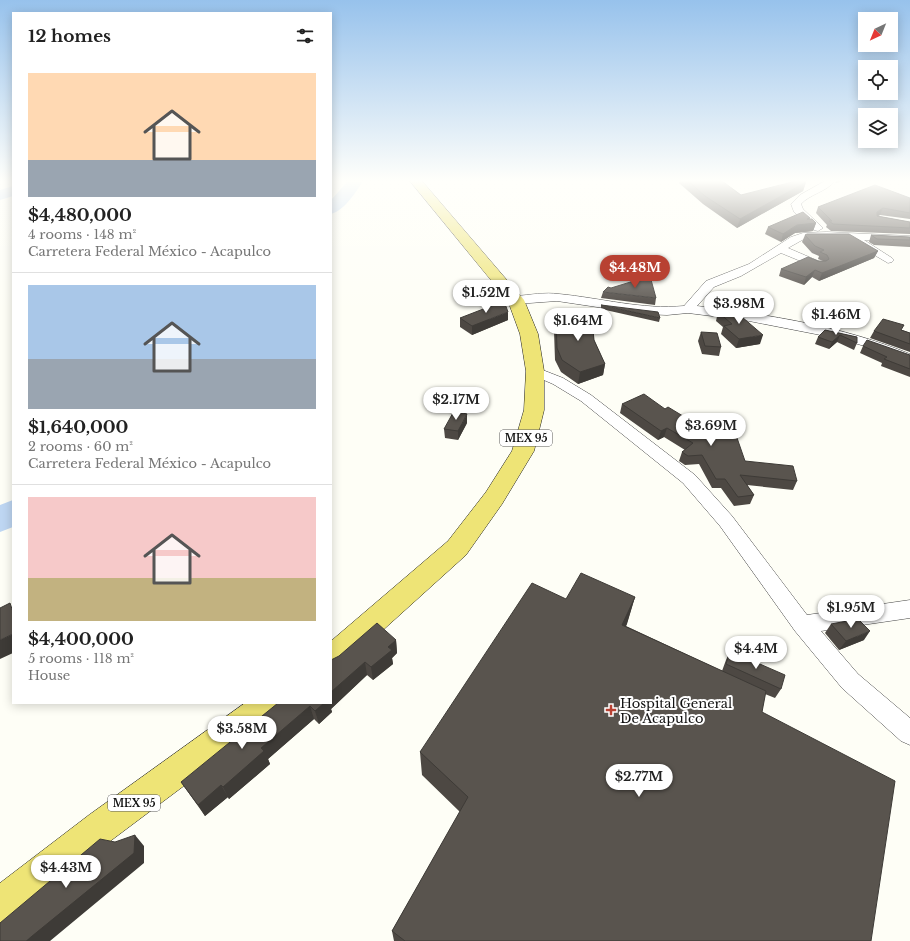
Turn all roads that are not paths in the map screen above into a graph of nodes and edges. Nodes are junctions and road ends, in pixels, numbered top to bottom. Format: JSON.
{"nodes":[{"id":1,"x":453,"y":225,"type":"edge"},
{"id":2,"x":815,"y":225,"type":"edge"},
{"id":3,"x":827,"y":235,"type":"junction"},
{"id":4,"x":849,"y":236,"type":"junction"},
{"id":5,"x":910,"y":239,"type":"edge"},
{"id":6,"x":780,"y":249,"type":"junction"},
{"id":7,"x":888,"y":260,"type":"dead end"},
{"id":8,"x":819,"y":265,"type":"edge"},
{"id":9,"x":516,"y":300,"type":"junction"},
{"id":10,"x":688,"y":309,"type":"junction"},
{"id":11,"x":910,"y":359,"type":"edge"},
{"id":12,"x":535,"y":371,"type":"junction"},
{"id":13,"x":910,"y":609,"type":"edge"},
{"id":14,"x":802,"y":625,"type":"junction"},
{"id":15,"x":332,"y":657,"type":"edge"},
{"id":16,"x":269,"y":704,"type":"edge"},
{"id":17,"x":910,"y":733,"type":"edge"},
{"id":18,"x":0,"y":906,"type":"edge"}],
"edges":[{"from":1,"to":9,"type":"main road","number":"MEX 95"},
{"from":2,"to":3,"type":"street"},
{"from":3,"to":4,"type":"street"},
{"from":3,"to":6,"type":"street"},
{"from":4,"to":5,"type":"street"},
{"from":4,"to":7,"type":"street"},
{"from":6,"to":8,"type":"street"},
{"from":6,"to":10,"type":"street"},
{"from":9,"to":10,"type":"street"},
{"from":9,"to":12,"type":"main road","number":"MEX 95"},
{"from":10,"to":11,"type":"street"},
{"from":12,"to":14,"type":"street"},
{"from":12,"to":15,"type":"main road","number":"MEX 95"},
{"from":13,"to":14,"type":"street"},
{"from":14,"to":17,"type":"street"},
{"from":16,"to":18,"type":"main road","number":"MEX 95"}]}
